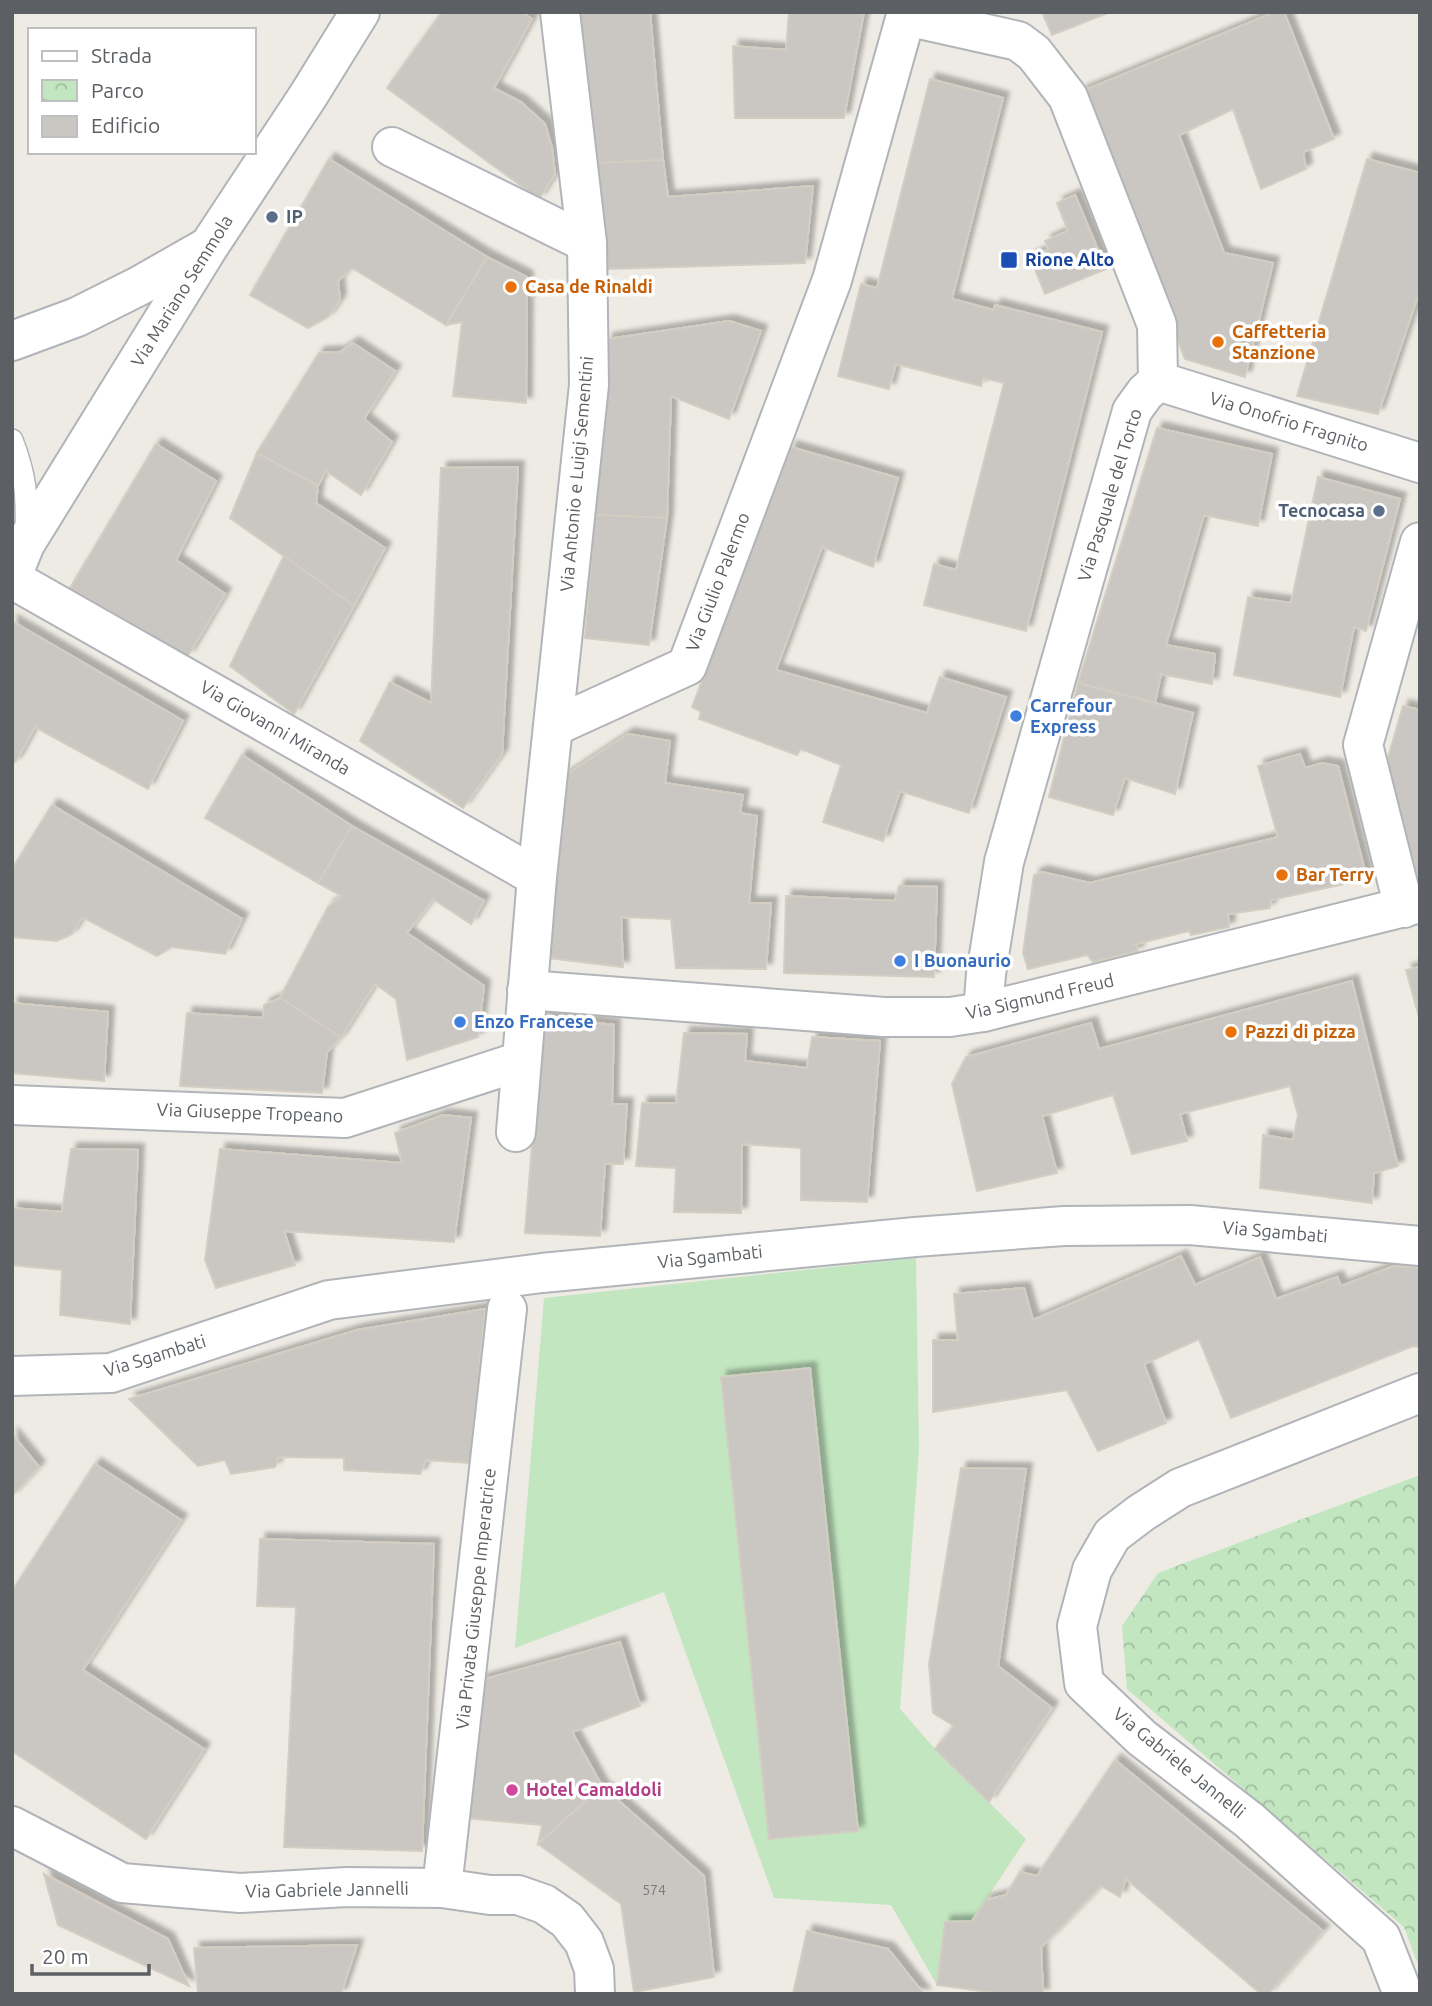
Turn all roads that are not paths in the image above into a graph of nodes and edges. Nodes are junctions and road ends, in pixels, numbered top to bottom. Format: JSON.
{"nodes":[{"id":1,"x":360,"y":12,"type":"edge"},
{"id":2,"x":560,"y":12,"type":"edge"},
{"id":3,"x":906,"y":14,"type":"edge"},
{"id":4,"x":392,"y":147,"type":"dead end"},
{"id":5,"x":587,"y":243,"type":"junction"},
{"id":6,"x":209,"y":246,"type":"junction"},
{"id":7,"x":12,"y":341,"type":"edge"},
{"id":8,"x":1158,"y":380,"type":"junction"},
{"id":9,"x":12,"y":440,"type":"edge"},
{"id":10,"x":1420,"y":463,"type":"edge"},
{"id":11,"x":1420,"y":542,"type":"edge"},
{"id":12,"x":17,"y":566,"type":"edge"},
{"id":13,"x":553,"y":727,"type":"junction"},
{"id":14,"x":537,"y":877,"type":"junction"},
{"id":15,"x":1412,"y":906,"type":"edge"},
{"id":16,"x":527,"y":990,"type":"junction"},
{"id":17,"x":983,"y":1012,"type":"junction"},
{"id":18,"x":521,"y":1061,"type":"junction"},
{"id":19,"x":12,"y":1105,"type":"edge"},
{"id":20,"x":516,"y":1132,"type":"dead end"},
{"id":21,"x":1420,"y":1246,"type":"edge"},
{"id":22,"x":507,"y":1309,"type":"dead end"},
{"id":23,"x":12,"y":1376,"type":"edge"},
{"id":24,"x":1420,"y":1393,"type":"edge"},
{"id":25,"x":12,"y":1826,"type":"edge"},
{"id":26,"x":442,"y":1888,"type":"junction"},
{"id":27,"x":595,"y":1994,"type":"edge"},
{"id":28,"x":1404,"y":1994,"type":"edge"}],
"edges":[{"from":1,"to":6,"type":"street","name":"Via Mariano Semmola"},
{"from":2,"to":5,"type":"street","name":"Via Antonio e Luigi Sementini"},
{"from":3,"to":8,"type":"street"},
{"from":3,"to":13,"type":"street","name":"Via Giulio Palermo"},
{"from":4,"to":5,"type":"street"},
{"from":5,"to":13,"type":"street","name":"Via Antonio e Luigi Sementini"},
{"from":6,"to":7,"type":"street"},
{"from":6,"to":12,"type":"street","name":"Via Mariano Semmola"},
{"from":8,"to":10,"type":"street","name":"Via Onofrio Fragnito"},
{"from":8,"to":17,"type":"street","name":"Via Pasquale del Torto"},
{"from":9,"to":12,"type":"lane"},
{"from":11,"to":15,"type":"street"},
{"from":12,"to":14,"type":"street","name":"Via Giovanni Miranda"},
{"from":13,"to":14,"type":"street"},
{"from":14,"to":16,"type":"street"},
{"from":15,"to":17,"type":"street","name":"Via Sigmund Freud"},
{"from":16,"to":17,"type":"street","name":"Via Sigmund Freud"},
{"from":16,"to":18,"type":"street"},
{"from":18,"to":19,"type":"street","name":"Via Giuseppe Tropeano"},
{"from":18,"to":20,"type":"street"},
{"from":21,"to":23,"type":"street","name":"Via Sgambati"},
{"from":22,"to":26,"type":"street","name":"Via Privata Giuseppe Imperatrice"},
{"from":24,"to":28,"type":"street","name":"Via Gabriele Jannelli"},
{"from":25,"to":26,"type":"street","name":"Via Gabriele Jannelli"},
{"from":26,"to":27,"type":"street","name":"Via Gabriele Jannelli"}]}
